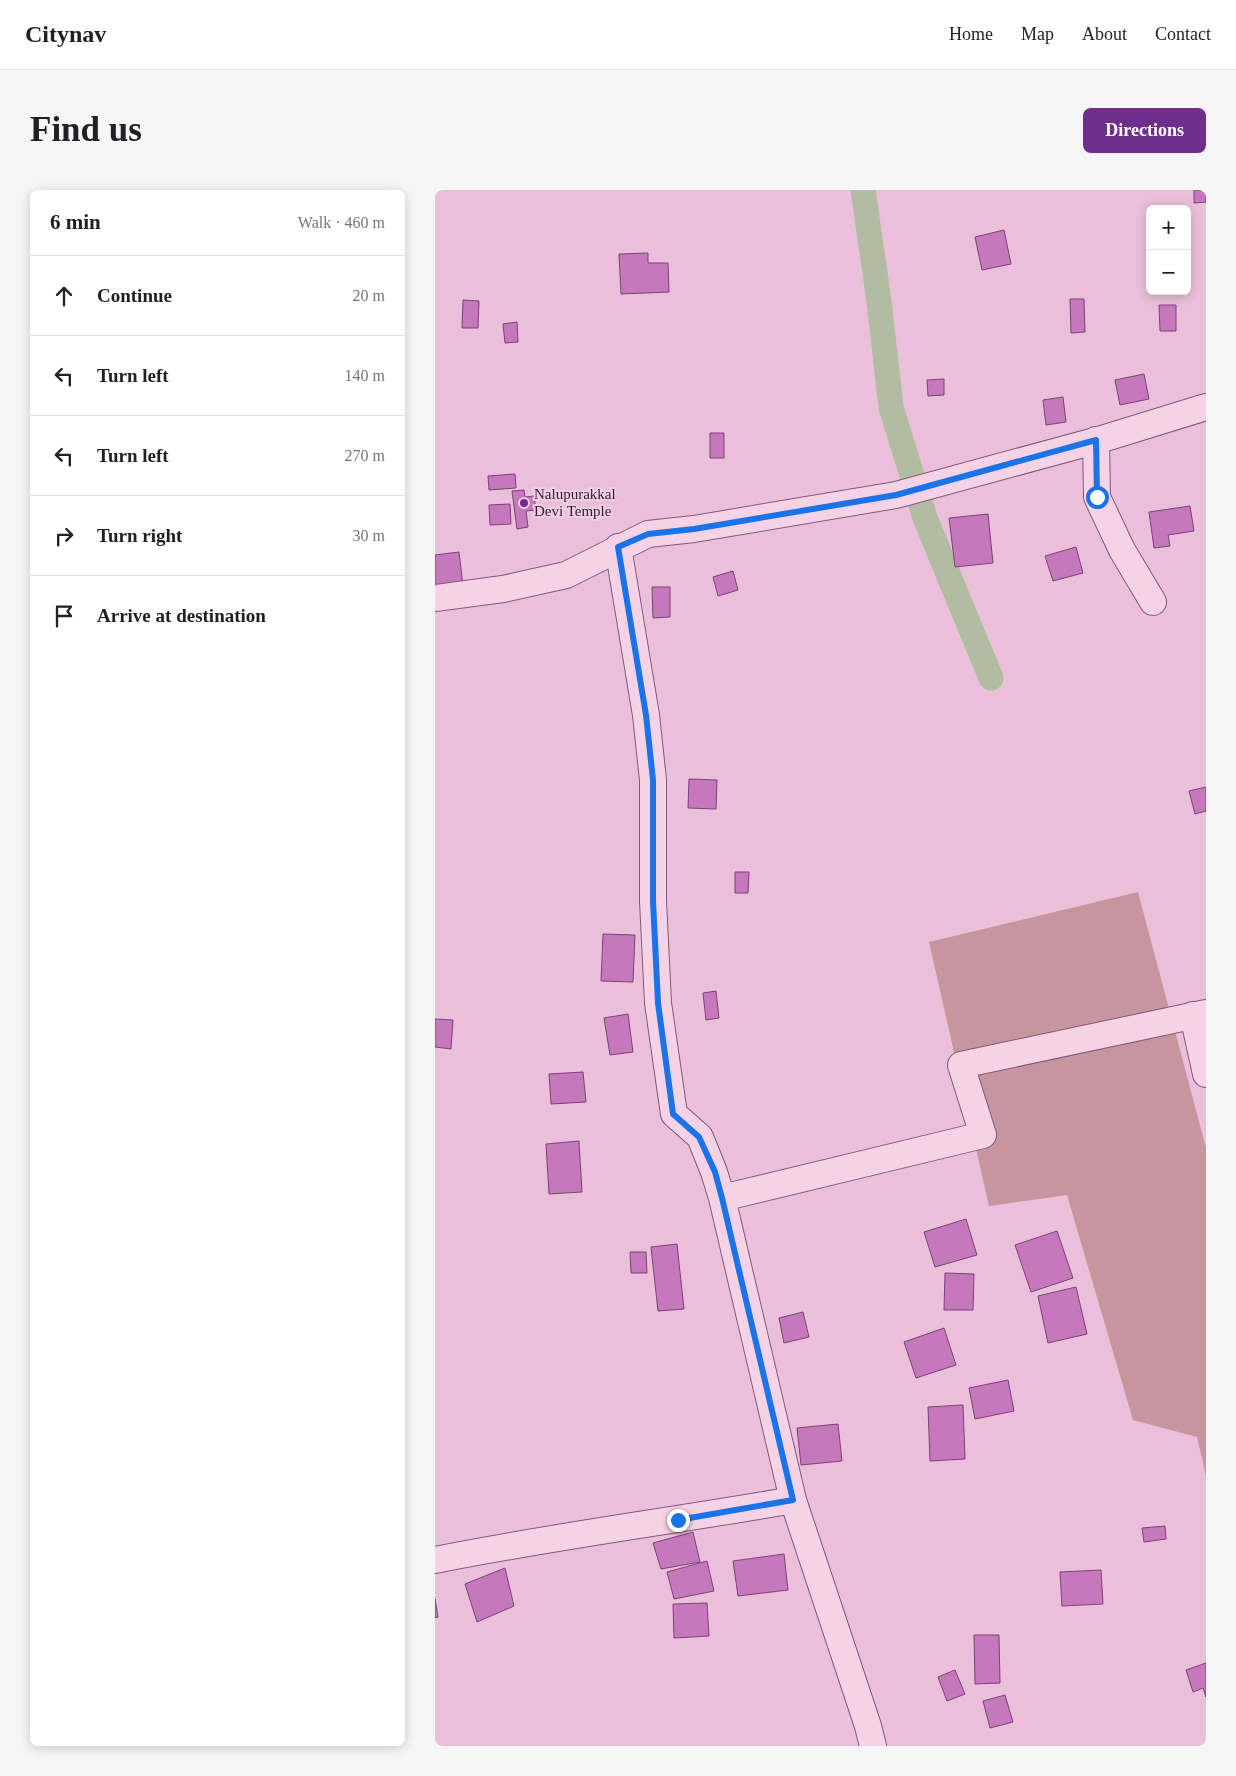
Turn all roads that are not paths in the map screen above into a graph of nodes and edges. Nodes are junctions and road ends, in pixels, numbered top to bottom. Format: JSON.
{"nodes":[{"id":1,"x":1206,"y":407,"type":"edge"},
{"id":2,"x":1096,"y":440,"type":"junction"},
{"id":3,"x":618,"y":547,"type":"junction"},
{"id":4,"x":435,"y":598,"type":"edge"},
{"id":5,"x":1153,"y":602,"type":"dead end"},
{"id":6,"x":1200,"y":1014,"type":"edge"},
{"id":7,"x":1206,"y":1074,"type":"edge"},
{"id":8,"x":722,"y":1198,"type":"junction"},
{"id":9,"x":793,"y":1500,"type":"junction"},
{"id":10,"x":435,"y":1560,"type":"edge"},
{"id":11,"x":873,"y":1746,"type":"edge"}],
"edges":[{"from":1,"to":2,"type":"street"},
{"from":2,"to":3,"type":"street"},
{"from":2,"to":5,"type":"street"},
{"from":3,"to":4,"type":"street"},
{"from":3,"to":8,"type":"street"},
{"from":6,"to":7,"type":"street"},
{"from":6,"to":8,"type":"street"},
{"from":8,"to":9,"type":"street"},
{"from":9,"to":10,"type":"street"},
{"from":9,"to":11,"type":"street"}]}
